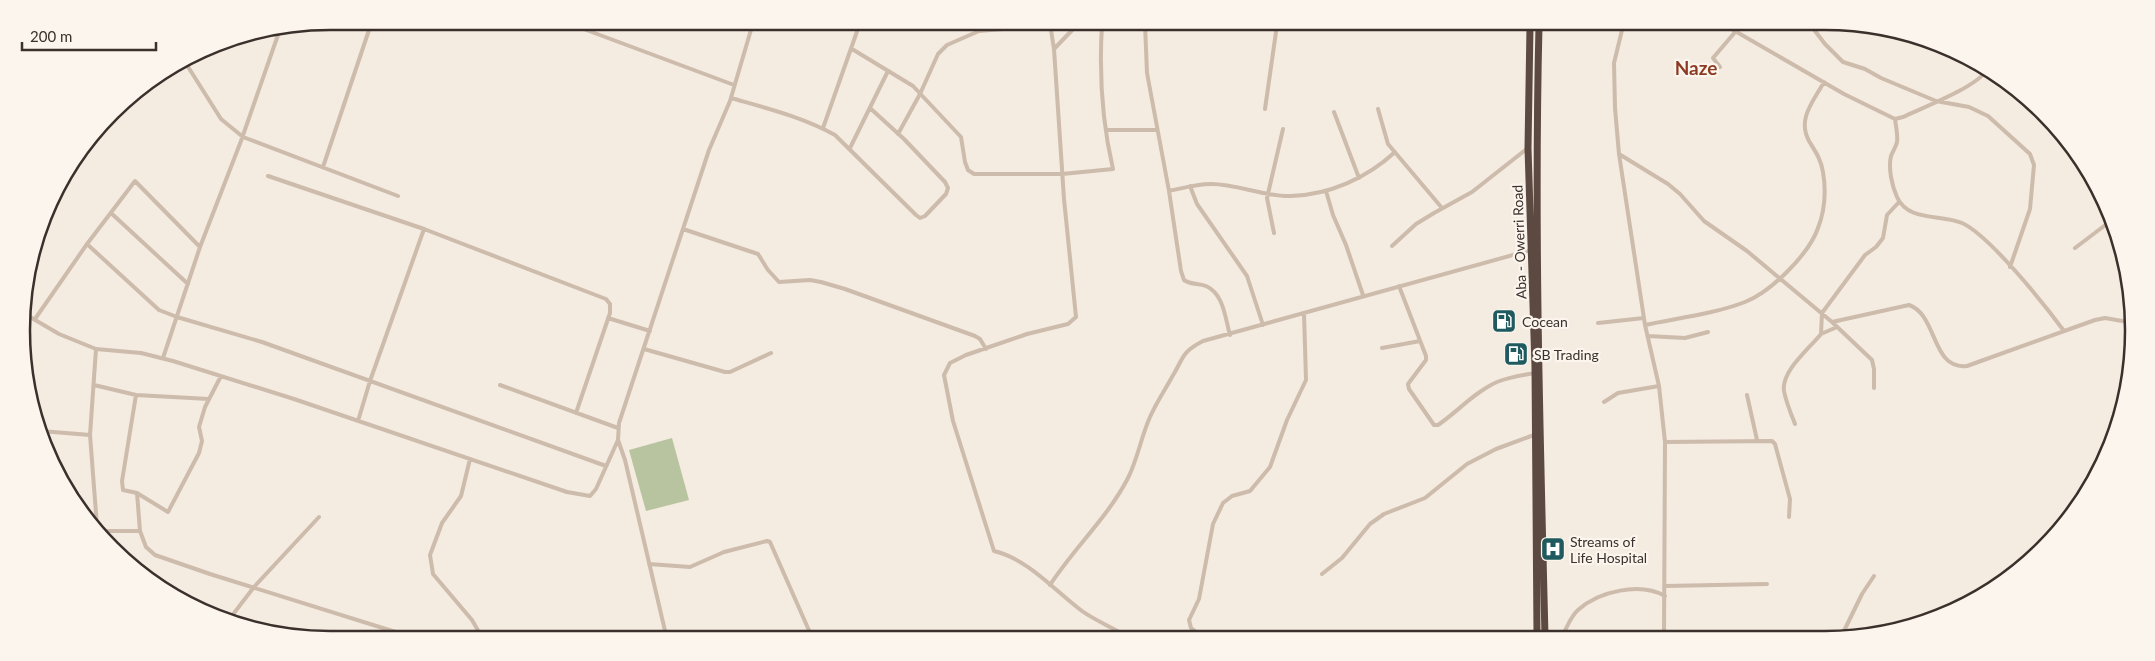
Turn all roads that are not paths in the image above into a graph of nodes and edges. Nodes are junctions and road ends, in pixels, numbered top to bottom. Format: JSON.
{"nodes":[{"id":1,"x":369,"y":30,"type":"edge"},
{"id":2,"x":586,"y":30,"type":"edge"},
{"id":3,"x":751,"y":30,"type":"edge"},
{"id":4,"x":858,"y":30,"type":"edge"},
{"id":5,"x":989,"y":30,"type":"edge"},
{"id":6,"x":1051,"y":30,"type":"edge"},
{"id":7,"x":1072,"y":30,"type":"edge"},
{"id":8,"x":1102,"y":30,"type":"edge"},
{"id":9,"x":1145,"y":30,"type":"edge"},
{"id":10,"x":1276,"y":30,"type":"edge"},
{"id":11,"x":1530,"y":30,"type":"edge"},
{"id":12,"x":1539,"y":30,"type":"edge"},
{"id":13,"x":1622,"y":30,"type":"edge"},
{"id":14,"x":1814,"y":30,"type":"edge"},
{"id":15,"x":1736,"y":31,"type":"joint"},
{"id":16,"x":278,"y":35,"type":"edge"},
{"id":17,"x":852,"y":49,"type":"junction"},
{"id":18,"x":1054,"y":49,"type":"junction"},
{"id":19,"x":188,"y":66,"type":"edge"},
{"id":20,"x":1720,"y":67,"type":"dead end"},
{"id":21,"x":888,"y":71,"type":"junction"},
{"id":22,"x":1982,"y":75,"type":"edge"},
{"id":23,"x":1824,"y":82,"type":"junction"},
{"id":24,"x":734,"y":85,"type":"junction"},
{"id":25,"x":920,"y":94,"type":"junction"},
{"id":26,"x":731,"y":98,"type":"junction"},
{"id":27,"x":1936,"y":101,"type":"junction"},
{"id":28,"x":870,"y":108,"type":"junction"},
{"id":29,"x":1265,"y":109,"type":"dead end"},
{"id":30,"x":1378,"y":109,"type":"dead end"},
{"id":31,"x":1334,"y":112,"type":"dead end"},
{"id":32,"x":1895,"y":119,"type":"junction"},
{"id":33,"x":823,"y":128,"type":"junction"},
{"id":34,"x":1283,"y":129,"type":"dead end"},
{"id":35,"x":1106,"y":130,"type":"junction"},
{"id":36,"x":1157,"y":130,"type":"junction"},
{"id":37,"x":898,"y":134,"type":"junction"},
{"id":38,"x":242,"y":137,"type":"junction"},
{"id":39,"x":850,"y":148,"type":"junction"},
{"id":40,"x":1528,"y":148,"type":"junction"},
{"id":41,"x":1395,"y":152,"type":"junction"},
{"id":42,"x":1619,"y":154,"type":"junction"},
{"id":43,"x":323,"y":167,"type":"junction"},
{"id":44,"x":1062,"y":174,"type":"junction"},
{"id":45,"x":268,"y":176,"type":"dead end"},
{"id":46,"x":1359,"y":178,"type":"junction"},
{"id":47,"x":1190,"y":186,"type":"junction"},
{"id":48,"x":1169,"y":191,"type":"junction"},
{"id":49,"x":1326,"y":191,"type":"junction"},
{"id":50,"x":1268,"y":194,"type":"junction"},
{"id":51,"x":398,"y":196,"type":"dead end"},
{"id":52,"x":1899,"y":202,"type":"junction"},
{"id":53,"x":1442,"y":208,"type":"junction"},
{"id":54,"x":111,"y":213,"type":"junction"},
{"id":55,"x":2105,"y":225,"type":"edge"},
{"id":56,"x":424,"y":229,"type":"junction"},
{"id":57,"x":683,"y":229,"type":"junction"},
{"id":58,"x":1274,"y":233,"type":"dead end"},
{"id":59,"x":87,"y":244,"type":"junction"},
{"id":60,"x":1392,"y":246,"type":"dead end"},
{"id":61,"x":200,"y":247,"type":"junction"},
{"id":62,"x":2075,"y":248,"type":"dead end"},
{"id":63,"x":1532,"y":250,"type":"junction"},
{"id":64,"x":2010,"y":267,"type":"junction"},
{"id":65,"x":1780,"y":278,"type":"junction"},
{"id":66,"x":188,"y":284,"type":"junction"},
{"id":67,"x":1399,"y":286,"type":"junction"},
{"id":68,"x":1363,"y":295,"type":"junction"},
{"id":69,"x":1304,"y":313,"type":"junction"},
{"id":70,"x":1822,"y":313,"type":"junction"},
{"id":71,"x":31,"y":317,"type":"edge"},
{"id":72,"x":177,"y":317,"type":"junction"},
{"id":73,"x":608,"y":318,"type":"junction"},
{"id":74,"x":1644,"y":318,"type":"junction"},
{"id":75,"x":34,"y":319,"type":"junction"},
{"id":76,"x":2125,"y":321,"type":"edge"},
{"id":77,"x":1832,"y":322,"type":"junction"},
{"id":78,"x":1598,"y":323,"type":"dead end"},
{"id":79,"x":1263,"y":325,"type":"junction"},
{"id":80,"x":1645,"y":325,"type":"junction"},
{"id":81,"x":1837,"y":326,"type":"junction"},
{"id":82,"x":650,"y":331,"type":"junction"},
{"id":83,"x":2064,"y":331,"type":"junction"},
{"id":84,"x":1708,"y":332,"type":"dead end"},
{"id":85,"x":1230,"y":334,"type":"junction"},
{"id":86,"x":1821,"y":334,"type":"junction"},
{"id":87,"x":1648,"y":336,"type":"junction"},
{"id":88,"x":1420,"y":341,"type":"junction"},
{"id":89,"x":1382,"y":348,"type":"dead end"},
{"id":90,"x":96,"y":349,"type":"junction"},
{"id":91,"x":644,"y":349,"type":"junction"},
{"id":92,"x":986,"y":349,"type":"junction"},
{"id":93,"x":771,"y":353,"type":"dead end"},
{"id":94,"x":163,"y":358,"type":"junction"},
{"id":95,"x":1535,"y":373,"type":"junction"},
{"id":96,"x":220,"y":376,"type":"junction"},
{"id":97,"x":370,"y":381,"type":"junction"},
{"id":98,"x":94,"y":385,"type":"junction"},
{"id":99,"x":500,"y":385,"type":"dead end"},
{"id":100,"x":1659,"y":386,"type":"junction"},
{"id":101,"x":1874,"y":388,"type":"dead end"},
{"id":102,"x":136,"y":395,"type":"junction"},
{"id":103,"x":1747,"y":395,"type":"dead end"},
{"id":104,"x":209,"y":399,"type":"junction"},
{"id":105,"x":1604,"y":402,"type":"dead end"},
{"id":106,"x":576,"y":413,"type":"junction"},
{"id":107,"x":358,"y":421,"type":"junction"},
{"id":108,"x":1794,"y":424,"type":"dead end"},
{"id":109,"x":618,"y":428,"type":"junction"},
{"id":110,"x":48,"y":432,"type":"edge"},
{"id":111,"x":90,"y":435,"type":"junction"},
{"id":112,"x":1534,"y":435,"type":"junction"},
{"id":113,"x":618,"y":440,"type":"junction"},
{"id":114,"x":1757,"y":440,"type":"junction"},
{"id":115,"x":1665,"y":442,"type":"junction"},
{"id":116,"x":470,"y":459,"type":"junction"},
{"id":117,"x":606,"y":466,"type":"junction"},
{"id":118,"x":137,"y":493,"type":"junction"},
{"id":119,"x":319,"y":517,"type":"dead end"},
{"id":120,"x":1789,"y":517,"type":"dead end"},
{"id":121,"x":96,"y":518,"type":"edge"},
{"id":122,"x":107,"y":531,"type":"edge"},
{"id":123,"x":140,"y":531,"type":"junction"},
{"id":124,"x":649,"y":564,"type":"junction"},
{"id":125,"x":1322,"y":574,"type":"dead end"},
{"id":126,"x":1874,"y":576,"type":"dead end"},
{"id":127,"x":1766,"y":584,"type":"dead end"},
{"id":128,"x":1050,"y":585,"type":"junction"},
{"id":129,"x":1665,"y":586,"type":"junction"},
{"id":130,"x":254,"y":587,"type":"junction"},
{"id":131,"x":1665,"y":596,"type":"junction"},
{"id":132,"x":232,"y":614,"type":"edge"},
{"id":133,"x":1844,"y":630,"type":"edge"},
{"id":134,"x":393,"y":631,"type":"edge"},
{"id":135,"x":478,"y":631,"type":"edge"},
{"id":136,"x":665,"y":631,"type":"edge"},
{"id":137,"x":809,"y":631,"type":"edge"},
{"id":138,"x":1117,"y":631,"type":"edge"},
{"id":139,"x":1195,"y":631,"type":"edge"},
{"id":140,"x":1537,"y":631,"type":"edge"},
{"id":141,"x":1545,"y":631,"type":"edge"},
{"id":142,"x":1565,"y":631,"type":"edge"},
{"id":143,"x":1664,"y":631,"type":"edge"}],
"edges":[{"from":1,"to":43,"type":"street"},
{"from":2,"to":24,"type":"street"},
{"from":3,"to":24,"type":"street"},
{"from":4,"to":17,"type":"street"},
{"from":5,"to":25,"type":"street"},
{"from":6,"to":18,"type":"street"},
{"from":7,"to":18,"type":"street"},
{"from":8,"to":35,"type":"street"},
{"from":9,"to":36,"type":"street"},
{"from":10,"to":29,"type":"street"},
{"from":11,"to":40,"type":"highway","name":"Aba - Owerri Road"},
{"from":12,"to":141,"type":"highway","name":"Aba - Owerri Road"},
{"from":13,"to":42,"type":"street"},
{"from":14,"to":27,"type":"street"},
{"from":15,"to":20,"type":"street"},
{"from":15,"to":23,"type":"street"},
{"from":16,"to":38,"type":"street"},
{"from":17,"to":21,"type":"street"},
{"from":17,"to":33,"type":"street"},
{"from":18,"to":44,"type":"street"},
{"from":19,"to":38,"type":"street"},
{"from":21,"to":25,"type":"street"},
{"from":21,"to":28,"type":"street"},
{"from":22,"to":27,"type":"street"},
{"from":23,"to":32,"type":"street"},
{"from":23,"to":65,"type":"street"},
{"from":24,"to":26,"type":"street"},
{"from":25,"to":37,"type":"street"},
{"from":25,"to":44,"type":"street"},
{"from":26,"to":33,"type":"street"},
{"from":26,"to":57,"type":"street"},
{"from":27,"to":32,"type":"street"},
{"from":27,"to":64,"type":"street"},
{"from":28,"to":37,"type":"street"},
{"from":28,"to":39,"type":"street"},
{"from":30,"to":41,"type":"street"},
{"from":31,"to":46,"type":"street"},
{"from":32,"to":52,"type":"street"},
{"from":33,"to":39,"type":"street"},
{"from":34,"to":50,"type":"street"},
{"from":35,"to":36,"type":"street"},
{"from":35,"to":44,"type":"street"},
{"from":36,"to":48,"type":"street"},
{"from":37,"to":39,"type":"street"},
{"from":38,"to":43,"type":"street"},
{"from":38,"to":61,"type":"street"},
{"from":40,"to":53,"type":"street"},
{"from":40,"to":63,"type":"highway","name":"Aba - Owerri Road"},
{"from":41,"to":46,"type":"street"},
{"from":41,"to":53,"type":"street"},
{"from":42,"to":65,"type":"street"},
{"from":42,"to":74,"type":"street"},
{"from":43,"to":51,"type":"street"},
{"from":44,"to":92,"type":"street"},
{"from":45,"to":56,"type":"street"},
{"from":46,"to":49,"type":"street"},
{"from":47,"to":48,"type":"street"},
{"from":47,"to":50,"type":"street"},
{"from":47,"to":79,"type":"street"},
{"from":48,"to":85,"type":"street"},
{"from":49,"to":50,"type":"street"},
{"from":49,"to":68,"type":"street"},
{"from":50,"to":58,"type":"street"},
{"from":52,"to":64,"type":"street"},
{"from":52,"to":70,"type":"street"},
{"from":53,"to":60,"type":"street"},
{"from":54,"to":59,"type":"street"},
{"from":54,"to":61,"type":"street"},
{"from":54,"to":66,"type":"street"},
{"from":55,"to":62,"type":"street"},
{"from":56,"to":73,"type":"street"},
{"from":56,"to":97,"type":"street"},
{"from":57,"to":82,"type":"street"},
{"from":57,"to":92,"type":"street"},
{"from":59,"to":72,"type":"street"},
{"from":59,"to":75,"type":"street"},
{"from":61,"to":66,"type":"street"},
{"from":63,"to":67,"type":"street"},
{"from":63,"to":95,"type":"highway","name":"Aba - Owerri Road"},
{"from":64,"to":83,"type":"street"},
{"from":65,"to":70,"type":"street"},
{"from":65,"to":80,"type":"street"},
{"from":66,"to":72,"type":"street"},
{"from":67,"to":68,"type":"street"},
{"from":67,"to":88,"type":"street"},
{"from":68,"to":69,"type":"street"},
{"from":69,"to":79,"type":"street"},
{"from":69,"to":139,"type":"street"},
{"from":70,"to":77,"type":"street"},
{"from":70,"to":86,"type":"street"},
{"from":71,"to":75,"type":"street"},
{"from":72,"to":94,"type":"street"},
{"from":72,"to":97,"type":"street"},
{"from":73,"to":82,"type":"street"},
{"from":73,"to":106,"type":"street"},
{"from":74,"to":78,"type":"street"},
{"from":74,"to":80,"type":"street"},
{"from":75,"to":90,"type":"street"},
{"from":76,"to":83,"type":"street"},
{"from":77,"to":81,"type":"street"},
{"from":77,"to":83,"type":"street"},
{"from":79,"to":85,"type":"street"},
{"from":80,"to":87,"type":"street"},
{"from":81,"to":86,"type":"street"},
{"from":81,"to":101,"type":"street"},
{"from":82,"to":91,"type":"street"},
{"from":84,"to":87,"type":"street"},
{"from":85,"to":128,"type":"street"},
{"from":86,"to":108,"type":"street"},
{"from":87,"to":100,"type":"street"},
{"from":88,"to":89,"type":"street"},
{"from":88,"to":95,"type":"street"},
{"from":90,"to":94,"type":"street"},
{"from":90,"to":98,"type":"street"},
{"from":91,"to":93,"type":"street"},
{"from":91,"to":109,"type":"street"},
{"from":92,"to":128,"type":"street"},
{"from":94,"to":96,"type":"street"},
{"from":95,"to":112,"type":"highway","name":"Aba - Owerri Road"},
{"from":96,"to":104,"type":"street"},
{"from":96,"to":107,"type":"street"},
{"from":97,"to":107,"type":"street"},
{"from":97,"to":117,"type":"street"},
{"from":98,"to":102,"type":"street"},
{"from":98,"to":111,"type":"street"},
{"from":99,"to":106,"type":"street"},
{"from":100,"to":105,"type":"street"},
{"from":100,"to":115,"type":"street"},
{"from":102,"to":104,"type":"street"},
{"from":102,"to":118,"type":"street"},
{"from":103,"to":114,"type":"street"},
{"from":104,"to":118,"type":"street"},
{"from":106,"to":109,"type":"street"},
{"from":107,"to":116,"type":"street"},
{"from":109,"to":113,"type":"street"},
{"from":110,"to":111,"type":"street"},
{"from":111,"to":121,"type":"street"},
{"from":112,"to":125,"type":"street"},
{"from":112,"to":140,"type":"highway","name":"Aba - Owerri Road"},
{"from":113,"to":117,"type":"street"},
{"from":113,"to":124,"type":"street"},
{"from":114,"to":115,"type":"street"},
{"from":114,"to":120,"type":"street"},
{"from":115,"to":129,"type":"street"},
{"from":116,"to":117,"type":"street"},
{"from":116,"to":135,"type":"street"},
{"from":118,"to":123,"type":"street"},
{"from":119,"to":130,"type":"street"},
{"from":122,"to":123,"type":"street"},
{"from":123,"to":130,"type":"street"},
{"from":124,"to":136,"type":"street"},
{"from":124,"to":137,"type":"street"},
{"from":126,"to":133,"type":"street"},
{"from":127,"to":129,"type":"street"},
{"from":128,"to":138,"type":"street"},
{"from":129,"to":131,"type":"street"},
{"from":130,"to":132,"type":"street"},
{"from":130,"to":134,"type":"street"},
{"from":131,"to":142,"type":"street"},
{"from":131,"to":143,"type":"street"}]}
